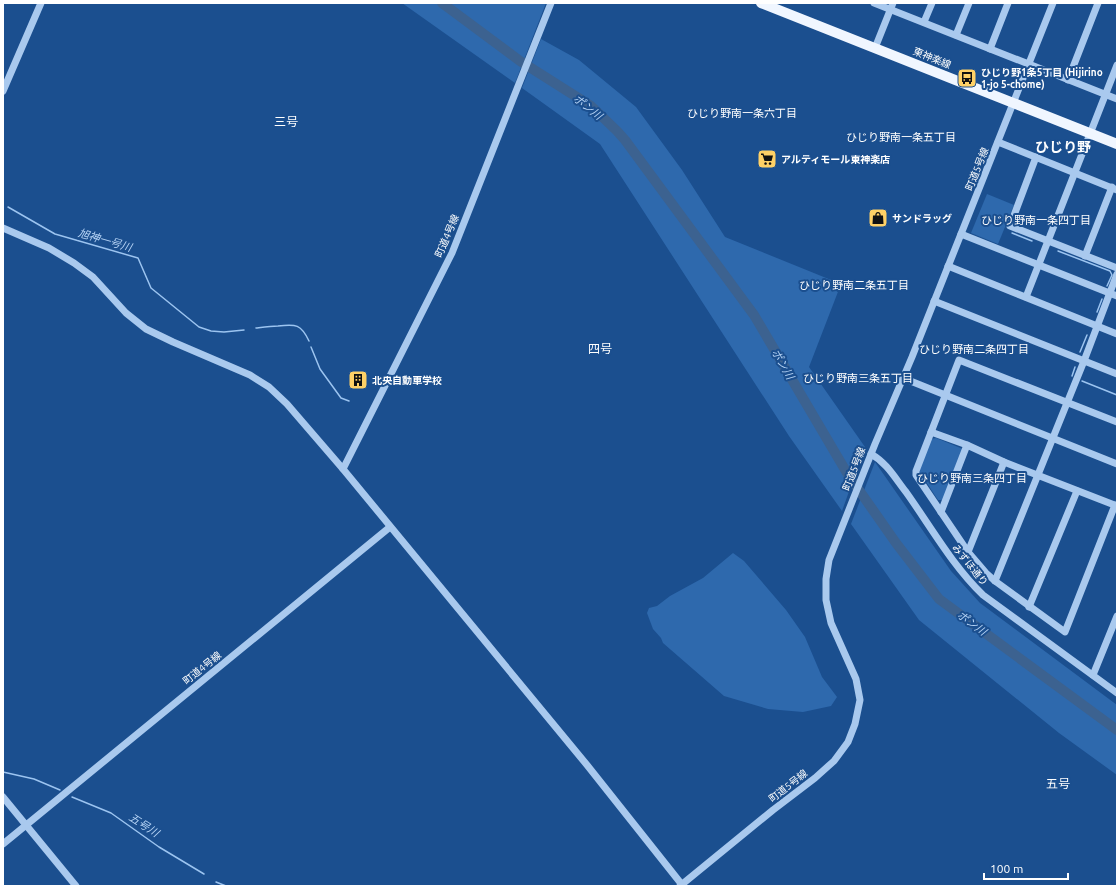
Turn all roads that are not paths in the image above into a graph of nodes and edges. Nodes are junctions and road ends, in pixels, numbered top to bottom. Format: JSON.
{"nodes":[{"id":1,"x":41,"y":3,"type":"edge"},
{"id":2,"x":552,"y":3,"type":"edge"},
{"id":3,"x":874,"y":3,"type":"edge"},
{"id":4,"x":932,"y":3,"type":"edge"},
{"id":5,"x":969,"y":3,"type":"edge"},
{"id":6,"x":1008,"y":3,"type":"edge"},
{"id":7,"x":1053,"y":3,"type":"edge"},
{"id":8,"x":1098,"y":3,"type":"edge"},
{"id":9,"x":765,"y":4,"type":"edge"},
{"id":10,"x":892,"y":6,"type":"edge"},
{"id":11,"x":924,"y":22,"type":"junction"},
{"id":12,"x":956,"y":35,"type":"junction"},
{"id":13,"x":875,"y":48,"type":"junction"},
{"id":14,"x":990,"y":49,"type":"junction"},
{"id":15,"x":1029,"y":64,"type":"junction"},
{"id":16,"x":1117,"y":65,"type":"edge"},
{"id":17,"x":1068,"y":80,"type":"junction"},
{"id":18,"x":3,"y":91,"type":"edge"},
{"id":19,"x":1105,"y":95,"type":"junction"},
{"id":20,"x":1117,"y":99,"type":"edge"},
{"id":21,"x":1013,"y":104,"type":"junction"},
{"id":22,"x":1090,"y":134,"type":"junction"},
{"id":23,"x":998,"y":142,"type":"junction"},
{"id":24,"x":1117,"y":144,"type":"edge"},
{"id":25,"x":1036,"y":157,"type":"junction"},
{"id":26,"x":1075,"y":172,"type":"junction"},
{"id":27,"x":1114,"y":189,"type":"edge"},
{"id":28,"x":3,"y":228,"type":"edge"},
{"id":29,"x":961,"y":234,"type":"junction"},
{"id":30,"x":1048,"y":241,"type":"junction"},
{"id":31,"x":1085,"y":256,"type":"junction"},
{"id":32,"x":1038,"y":265,"type":"junction"},
{"id":33,"x":948,"y":266,"type":"junction"},
{"id":34,"x":1117,"y":268,"type":"edge"},
{"id":35,"x":1117,"y":274,"type":"edge"},
{"id":36,"x":1110,"y":293,"type":"junction"},
{"id":37,"x":1117,"y":296,"type":"edge"},
{"id":38,"x":1026,"y":297,"type":"junction"},
{"id":39,"x":934,"y":301,"type":"junction"},
{"id":40,"x":1097,"y":326,"type":"junction"},
{"id":41,"x":1117,"y":334,"type":"edge"},
{"id":42,"x":1084,"y":361,"type":"junction"},
{"id":43,"x":1117,"y":374,"type":"edge"},
{"id":44,"x":903,"y":378,"type":"junction"},
{"id":45,"x":945,"y":395,"type":"junction"},
{"id":46,"x":1067,"y":402,"type":"junction"},
{"id":47,"x":1117,"y":422,"type":"edge"},
{"id":48,"x":931,"y":432,"type":"junction"},
{"id":49,"x":1052,"y":438,"type":"junction"},
{"id":50,"x":967,"y":446,"type":"junction"},
{"id":51,"x":871,"y":454,"type":"junction"},
{"id":52,"x":1004,"y":462,"type":"junction"},
{"id":53,"x":1117,"y":464,"type":"edge"},
{"id":54,"x":343,"y":469,"type":"junction"},
{"id":55,"x":1038,"y":475,"type":"junction"},
{"id":56,"x":1077,"y":491,"type":"junction"},
{"id":57,"x":1116,"y":506,"type":"edge"},
{"id":58,"x":941,"y":512,"type":"junction"},
{"id":59,"x":390,"y":527,"type":"junction"},
{"id":60,"x":968,"y":552,"type":"junction"},
{"id":61,"x":995,"y":582,"type":"junction"},
{"id":62,"x":1030,"y":607,"type":"junction"},
{"id":63,"x":1117,"y":616,"type":"edge"},
{"id":64,"x":1093,"y":675,"type":"junction"},
{"id":65,"x":1117,"y":693,"type":"edge"},
{"id":66,"x":3,"y":797,"type":"edge"},
{"id":67,"x":26,"y":825,"type":"junction"},
{"id":68,"x":3,"y":844,"type":"edge"},
{"id":69,"x":76,"y":886,"type":"edge"},
{"id":70,"x":682,"y":886,"type":"edge"}],
"edges":[{"from":1,"to":18,"type":"street"},
{"from":2,"to":54,"type":"street","name":"町道4号線"},
{"from":3,"to":10,"type":"street"},
{"from":4,"to":11,"type":"street"},
{"from":5,"to":12,"type":"street"},
{"from":6,"to":14,"type":"street"},
{"from":7,"to":15,"type":"street","name":"町道5号線"},
{"from":8,"to":17,"type":"street"},
{"from":9,"to":13,"type":"main road","name":"東神楽線"},
{"from":10,"to":11,"type":"street"},
{"from":10,"to":13,"type":"street"},
{"from":11,"to":12,"type":"street"},
{"from":12,"to":14,"type":"street"},
{"from":13,"to":21,"type":"main road","name":"東神楽線"},
{"from":14,"to":15,"type":"street"},
{"from":15,"to":17,"type":"street"},
{"from":15,"to":21,"type":"street","name":"町道5号線"},
{"from":16,"to":19,"type":"street"},
{"from":17,"to":19,"type":"street"},
{"from":19,"to":20,"type":"street"},
{"from":19,"to":22,"type":"street"},
{"from":21,"to":22,"type":"main road","name":"東神楽線"},
{"from":21,"to":23,"type":"street","name":"町道5号線"},
{"from":22,"to":24,"type":"main road","name":"東神楽線"},
{"from":22,"to":26,"type":"street"},
{"from":23,"to":25,"type":"street"},
{"from":23,"to":29,"type":"street","name":"町道5号線"},
{"from":25,"to":26,"type":"street"},
{"from":25,"to":30,"type":"street"},
{"from":26,"to":27,"type":"street"},
{"from":26,"to":30,"type":"street"},
{"from":27,"to":31,"type":"street"},
{"from":28,"to":54,"type":"street"},
{"from":29,"to":32,"type":"street"},
{"from":29,"to":33,"type":"street","name":"町道5号線"},
{"from":30,"to":31,"type":"street"},
{"from":30,"to":32,"type":"street"},
{"from":31,"to":34,"type":"street"},
{"from":32,"to":36,"type":"street"},
{"from":32,"to":38,"type":"street"},
{"from":33,"to":38,"type":"street"},
{"from":33,"to":39,"type":"street","name":"町道5号線"},
{"from":35,"to":36,"type":"street"},
{"from":36,"to":37,"type":"street"},
{"from":36,"to":40,"type":"street"},
{"from":38,"to":40,"type":"street"},
{"from":39,"to":42,"type":"street"},
{"from":39,"to":44,"type":"street","name":"町道5号線"},
{"from":40,"to":41,"type":"street"},
{"from":40,"to":42,"type":"street"},
{"from":42,"to":43,"type":"street"},
{"from":42,"to":46,"type":"street"},
{"from":44,"to":45,"type":"street"},
{"from":44,"to":51,"type":"street","name":"町道5号線"},
{"from":45,"to":46,"type":"street"},
{"from":45,"to":48,"type":"street"},
{"from":45,"to":49,"type":"street"},
{"from":46,"to":47,"type":"street"},
{"from":46,"to":49,"type":"street"},
{"from":48,"to":50,"type":"street"},
{"from":48,"to":58,"type":"street"},
{"from":49,"to":53,"type":"street"},
{"from":49,"to":55,"type":"street"},
{"from":50,"to":52,"type":"street"},
{"from":50,"to":58,"type":"street"},
{"from":51,"to":64,"type":"street","name":"みずほ通り"},
{"from":51,"to":70,"type":"street","name":"町道5号線"},
{"from":52,"to":55,"type":"street"},
{"from":52,"to":60,"type":"street"},
{"from":54,"to":59,"type":"street"},
{"from":55,"to":56,"type":"street"},
{"from":55,"to":61,"type":"street"},
{"from":56,"to":57,"type":"street"},
{"from":56,"to":62,"type":"street"},
{"from":57,"to":62,"type":"street"},
{"from":58,"to":60,"type":"street"},
{"from":59,"to":67,"type":"street","name":"町道4号線"},
{"from":59,"to":70,"type":"street"},
{"from":60,"to":61,"type":"street"},
{"from":61,"to":62,"type":"street"},
{"from":63,"to":64,"type":"street"},
{"from":64,"to":65,"type":"street","name":"みずほ通り"},
{"from":66,"to":67,"type":"street"},
{"from":67,"to":68,"type":"street","name":"町道4号線"},
{"from":67,"to":69,"type":"street"}]}
